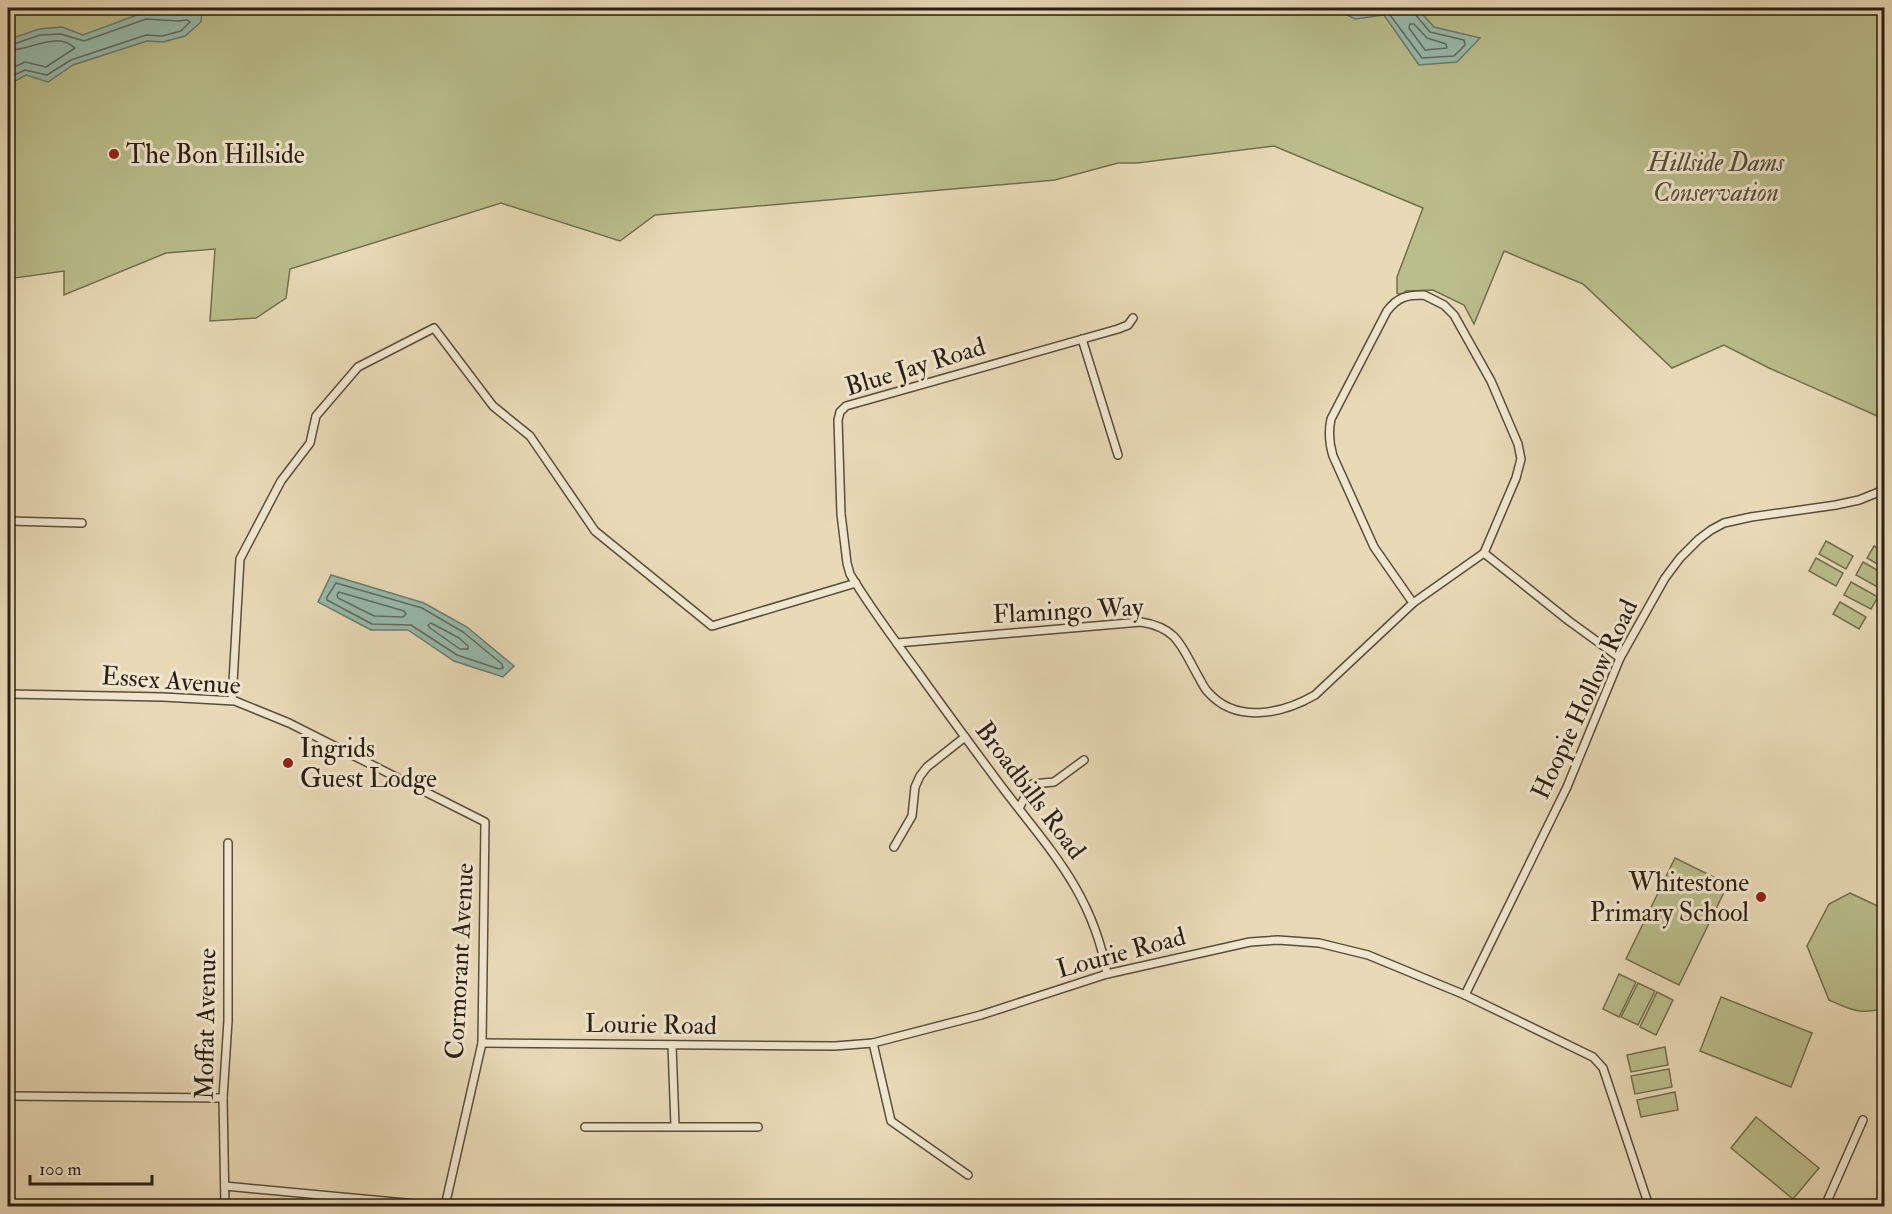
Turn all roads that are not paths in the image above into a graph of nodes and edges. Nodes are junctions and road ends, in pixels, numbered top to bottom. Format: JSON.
{"nodes":[{"id":1,"x":1134,"y":318,"type":"dead end"},
{"id":2,"x":1082,"y":339,"type":"junction"},
{"id":3,"x":1118,"y":455,"type":"dead end"},
{"id":4,"x":1884,"y":490,"type":"edge"},
{"id":5,"x":8,"y":520,"type":"edge"},
{"id":6,"x":82,"y":523,"type":"dead end"},
{"id":7,"x":1484,"y":553,"type":"junction"},
{"id":8,"x":856,"y":584,"type":"junction"},
{"id":9,"x":1413,"y":603,"type":"junction"},
{"id":10,"x":897,"y":643,"type":"junction"},
{"id":11,"x":1620,"y":658,"type":"junction"},
{"id":12,"x":8,"y":694,"type":"edge"},
{"id":13,"x":232,"y":700,"type":"junction"},
{"id":14,"x":965,"y":737,"type":"junction"},
{"id":15,"x":1084,"y":760,"type":"dead end"},
{"id":16,"x":1019,"y":808,"type":"junction"},
{"id":17,"x":485,"y":822,"type":"joint"},
{"id":18,"x":228,"y":843,"type":"dead end"},
{"id":19,"x":894,"y":848,"type":"dead end"},
{"id":20,"x":1107,"y":974,"type":"junction"},
{"id":21,"x":1465,"y":995,"type":"junction"},
{"id":22,"x":482,"y":1043,"type":"junction"},
{"id":23,"x":873,"y":1043,"type":"junction"},
{"id":24,"x":672,"y":1045,"type":"junction"},
{"id":25,"x":8,"y":1096,"type":"edge"},
{"id":26,"x":223,"y":1098,"type":"junction"},
{"id":27,"x":1863,"y":1120,"type":"dead end"},
{"id":28,"x":675,"y":1126,"type":"junction"},
{"id":29,"x":585,"y":1127,"type":"dead end"},
{"id":30,"x":758,"y":1127,"type":"dead end"},
{"id":31,"x":968,"y":1175,"type":"dead end"},
{"id":32,"x":225,"y":1186,"type":"junction"},
{"id":33,"x":225,"y":1206,"type":"edge"},
{"id":34,"x":438,"y":1206,"type":"edge"},
{"id":35,"x":445,"y":1206,"type":"edge"},
{"id":36,"x":1649,"y":1206,"type":"edge"},
{"id":37,"x":1825,"y":1206,"type":"edge"}],
"edges":[{"from":1,"to":2,"type":"street","name":"Blue Jay Road"},
{"from":2,"to":3,"type":"street"},
{"from":2,"to":8,"type":"street","name":"Blue Jay Road"},
{"from":4,"to":11,"type":"street","name":"Hoopie Hollow Road"},
{"from":5,"to":6,"type":"street"},
{"from":7,"to":9,"type":"street","name":"Flamingo Way"},
{"from":7,"to":9,"type":"street"},
{"from":7,"to":11,"type":"street"},
{"from":8,"to":10,"type":"street","name":"Blue Jay Road"},
{"from":8,"to":13,"type":"street"},
{"from":9,"to":10,"type":"street","name":"Flamingo Way"},
{"from":10,"to":14,"type":"street","name":"Broadbills Road"},
{"from":11,"to":21,"type":"street","name":"Hoopie Hollow Road"},
{"from":12,"to":13,"type":"street","name":"Essex Avenue"},
{"from":13,"to":17,"type":"street","name":"Essex Avenue"},
{"from":14,"to":16,"type":"street","name":"Broadbills Road"},
{"from":14,"to":19,"type":"street"},
{"from":15,"to":16,"type":"street"},
{"from":16,"to":20,"type":"street","name":"Broadbills Road"},
{"from":17,"to":22,"type":"street","name":"Cormorant Avenue"},
{"from":18,"to":26,"type":"street","name":"Moffat Avenue"},
{"from":20,"to":21,"type":"street","name":"Lourie Road"},
{"from":20,"to":23,"type":"street","name":"Lourie Road"},
{"from":21,"to":36,"type":"street","name":"Lourie Road"},
{"from":22,"to":24,"type":"street","name":"Lourie Road"},
{"from":22,"to":35,"type":"street","name":"Cormorant Avenue"},
{"from":23,"to":24,"type":"street","name":"Lourie Road"},
{"from":23,"to":31,"type":"street"},
{"from":24,"to":28,"type":"street"},
{"from":25,"to":26,"type":"street"},
{"from":26,"to":32,"type":"street","name":"Moffat Avenue"},
{"from":27,"to":37,"type":"street"},
{"from":28,"to":29,"type":"street"},
{"from":28,"to":30,"type":"street"},
{"from":32,"to":33,"type":"street","name":"Moffat Avenue"},
{"from":32,"to":34,"type":"street"}]}
